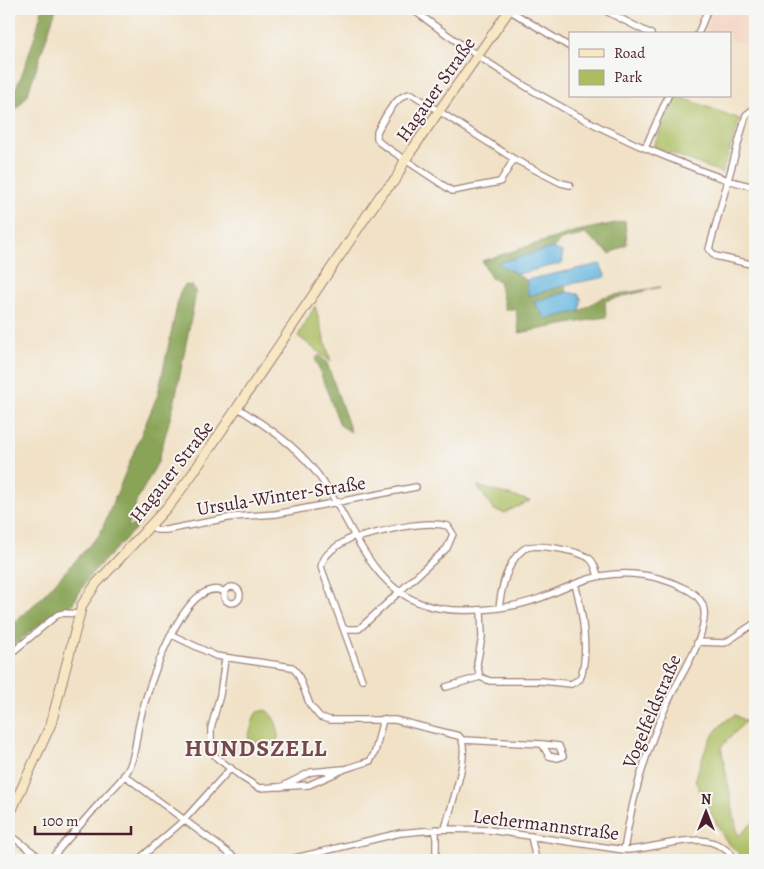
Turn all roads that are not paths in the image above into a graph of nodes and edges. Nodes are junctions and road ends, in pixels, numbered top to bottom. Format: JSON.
{"nodes":[{"id":1,"x":413,"y":9,"type":"edge"},
{"id":2,"x":510,"y":9,"type":"edge"},
{"id":3,"x":602,"y":9,"type":"edge"},
{"id":4,"x":708,"y":9,"type":"edge"},
{"id":5,"x":646,"y":32,"type":"edge"},
{"id":6,"x":699,"y":32,"type":"edge"},
{"id":7,"x":569,"y":46,"type":"edge"},
{"id":8,"x":478,"y":56,"type":"junction"},
{"id":9,"x":666,"y":98,"type":"edge"},
{"id":10,"x":755,"y":108,"type":"edge"},
{"id":11,"x":439,"y":112,"type":"junction"},
{"id":12,"x":644,"y":148,"type":"junction"},
{"id":13,"x":514,"y":159,"type":"junction"},
{"id":14,"x":404,"y":161,"type":"junction"},
{"id":15,"x":726,"y":181,"type":"junction"},
{"id":16,"x":570,"y":185,"type":"dead end"},
{"id":17,"x":755,"y":187,"type":"edge"},
{"id":18,"x":755,"y":265,"type":"edge"},
{"id":19,"x":238,"y":408,"type":"junction"},
{"id":20,"x":416,"y":487,"type":"dead end"},
{"id":21,"x":335,"y":503,"type":"junction"},
{"id":22,"x":151,"y":526,"type":"junction"},
{"id":23,"x":355,"y":537,"type":"junction"},
{"id":24,"x":598,"y":576,"type":"junction"},
{"id":25,"x":575,"y":584,"type":"junction"},
{"id":26,"x":225,"y":592,"type":"dead end"},
{"id":27,"x":400,"y":592,"type":"junction"},
{"id":28,"x":499,"y":608,"type":"junction"},
{"id":29,"x":480,"y":610,"type":"junction"},
{"id":30,"x":78,"y":614,"type":"junction"},
{"id":31,"x":755,"y":622,"type":"edge"},
{"id":32,"x":344,"y":629,"type":"junction"},
{"id":33,"x":172,"y":634,"type":"junction"},
{"id":34,"x":697,"y":642,"type":"junction"},
{"id":35,"x":9,"y":655,"type":"edge"},
{"id":36,"x":226,"y":658,"type":"junction"},
{"id":37,"x":480,"y":677,"type":"junction"},
{"id":38,"x":362,"y":680,"type":"dead end"},
{"id":39,"x":446,"y":687,"type":"dead end"},
{"id":40,"x":383,"y":719,"type":"junction"},
{"id":41,"x":463,"y":740,"type":"junction"},
{"id":42,"x":542,"y":744,"type":"dead end"},
{"id":43,"x":231,"y":768,"type":"junction"},
{"id":44,"x":345,"y":768,"type":"junction"},
{"id":45,"x":124,"y":775,"type":"junction"},
{"id":46,"x":280,"y":788,"type":"junction"},
{"id":47,"x":9,"y":816,"type":"edge"},
{"id":48,"x":184,"y":820,"type":"junction"},
{"id":49,"x":436,"y":829,"type":"junction"},
{"id":50,"x":445,"y":829,"type":"junction"},
{"id":51,"x":9,"y":834,"type":"edge"},
{"id":52,"x":531,"y":836,"type":"junction"},
{"id":53,"x":624,"y":850,"type":"junction"},
{"id":54,"x":43,"y":860,"type":"edge"},
{"id":55,"x":50,"y":860,"type":"edge"},
{"id":56,"x":138,"y":860,"type":"edge"},
{"id":57,"x":238,"y":860,"type":"edge"},
{"id":58,"x":287,"y":860,"type":"edge"},
{"id":59,"x":436,"y":860,"type":"edge"},
{"id":60,"x":536,"y":860,"type":"edge"},
{"id":61,"x":736,"y":860,"type":"edge"}],
"edges":[{"from":1,"to":8,"type":"street"},
{"from":2,"to":7,"type":"street"},
{"from":2,"to":8,"type":"street","name":"Hagauer Straße"},
{"from":3,"to":5,"type":"street"},
{"from":4,"to":6,"type":"street"},
{"from":8,"to":11,"type":"street","name":"Hagauer Straße"},
{"from":8,"to":12,"type":"street"},
{"from":9,"to":12,"type":"street"},
{"from":10,"to":15,"type":"street"},
{"from":11,"to":13,"type":"street"},
{"from":11,"to":14,"type":"street","name":"Hagauer Straße"},
{"from":11,"to":14,"type":"street"},
{"from":12,"to":15,"type":"street"},
{"from":13,"to":14,"type":"street"},
{"from":13,"to":16,"type":"street"},
{"from":14,"to":19,"type":"street","name":"Hagauer Straße"},
{"from":15,"to":17,"type":"street"},
{"from":15,"to":18,"type":"street"},
{"from":19,"to":21,"type":"street"},
{"from":19,"to":22,"type":"street","name":"Hagauer Straße"},
{"from":20,"to":21,"type":"street","name":"Ursula-Winter-Straße"},
{"from":21,"to":22,"type":"street","name":"Ursula-Winter-Straße"},
{"from":21,"to":23,"type":"street"},
{"from":22,"to":30,"type":"street","name":"Hagauer Straße"},
{"from":23,"to":27,"type":"street"},
{"from":23,"to":27,"type":"street"},
{"from":23,"to":32,"type":"street"},
{"from":24,"to":25,"type":"street"},
{"from":24,"to":28,"type":"street"},
{"from":24,"to":34,"type":"street","name":"Vogelfeldstraße"},
{"from":25,"to":28,"type":"street"},
{"from":25,"to":37,"type":"street"},
{"from":26,"to":33,"type":"street"},
{"from":27,"to":29,"type":"street"},
{"from":27,"to":32,"type":"street"},
{"from":28,"to":29,"type":"street"},
{"from":29,"to":37,"type":"street"},
{"from":30,"to":35,"type":"street"},
{"from":30,"to":47,"type":"street","name":"Hagauer Straße"},
{"from":31,"to":34,"type":"street"},
{"from":32,"to":38,"type":"street"},
{"from":33,"to":36,"type":"street"},
{"from":33,"to":45,"type":"street"},
{"from":34,"to":53,"type":"street","name":"Vogelfeldstraße"},
{"from":36,"to":40,"type":"street"},
{"from":36,"to":43,"type":"street"},
{"from":37,"to":39,"type":"street"},
{"from":40,"to":41,"type":"street"},
{"from":40,"to":44,"type":"street"},
{"from":41,"to":42,"type":"street"},
{"from":41,"to":50,"type":"street"},
{"from":43,"to":46,"type":"street"},
{"from":43,"to":48,"type":"street"},
{"from":44,"to":46,"type":"street"},
{"from":44,"to":46,"type":"street"},
{"from":45,"to":48,"type":"street"},
{"from":45,"to":55,"type":"street"},
{"from":48,"to":56,"type":"street"},
{"from":48,"to":57,"type":"street"},
{"from":49,"to":50,"type":"street","name":"Lechermannstraße"},
{"from":49,"to":58,"type":"street","name":"Lechermannstraße"},
{"from":49,"to":59,"type":"street"},
{"from":50,"to":52,"type":"street","name":"Lechermannstraße"},
{"from":51,"to":54,"type":"street"},
{"from":52,"to":53,"type":"street","name":"Lechermannstraße"},
{"from":52,"to":60,"type":"street"},
{"from":53,"to":61,"type":"street","name":"Lechermannstraße"}]}
